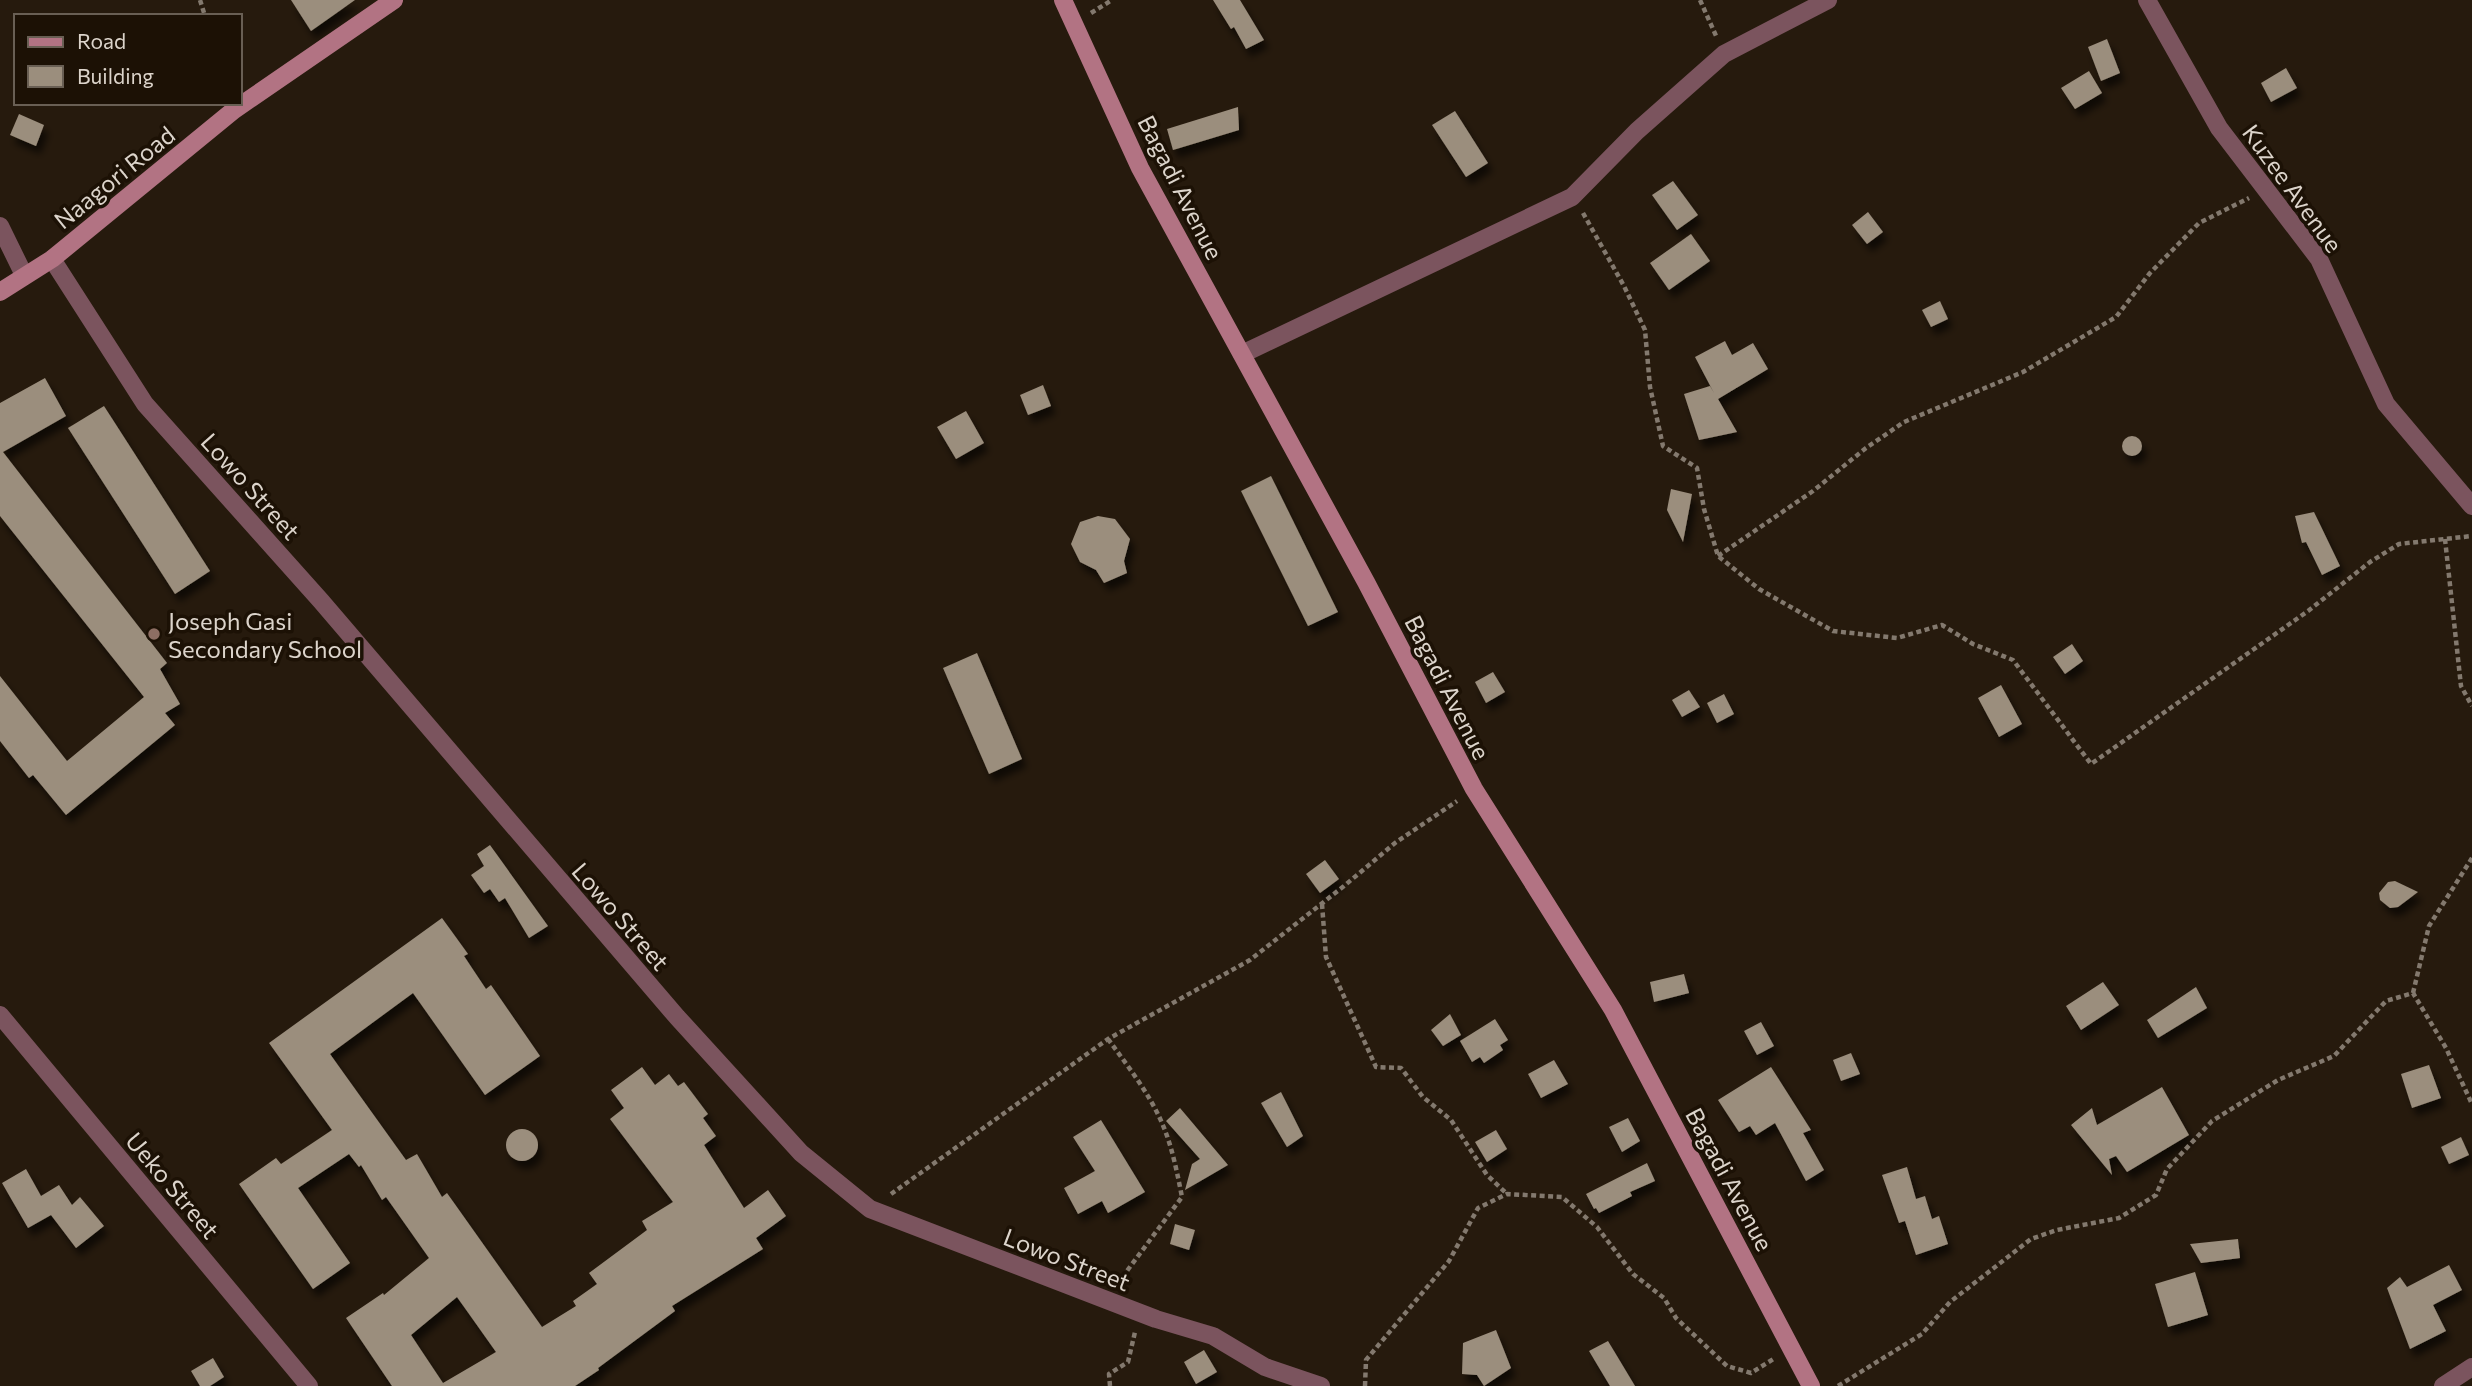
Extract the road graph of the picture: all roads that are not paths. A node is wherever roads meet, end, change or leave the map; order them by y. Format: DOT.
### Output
graph roads {
  1 [pos="394,0"];
  2 [pos="1063,0"];
  3 [pos="1828,0"];
  4 [pos="2147,0"];
  5 [pos="242,104"];
  6 [pos="241,105"];
  7 [pos="0,226"];
  8 [pos="52,259"];
  9 [pos="24,275"];
  10 [pos="0,292"];
  11 [pos="1242,354"];
  12 [pos="2472,506"];
  13 [pos="0,1015"];
  14 [pos="2472,1367"];
  15 [pos="309,1386"];
  16 [pos="1321,1386"];
  17 [pos="1811,1386"];
  18 [pos="2444,1386"];
  1 -- 5 [label="street, Naagori Road"];
  2 -- 11 [label="street, Bagadi Avenue"];
  3 -- 11 [label="street"];
  4 -- 12 [label="street, Kuzee Avenue"];
  6 -- 8 [label="street, Naagori Road"];
  7 -- 9 [label="street"];
  8 -- 9 [label="street, Naagori Road"];
  8 -- 16 [label="street, Lowo Street"];
  9 -- 10 [label="street, Naagori Road"];
  11 -- 17 [label="street, Bagadi Avenue"];
  13 -- 15 [label="street, Ueko Street"];
  14 -- 18 [label="street"];
}
